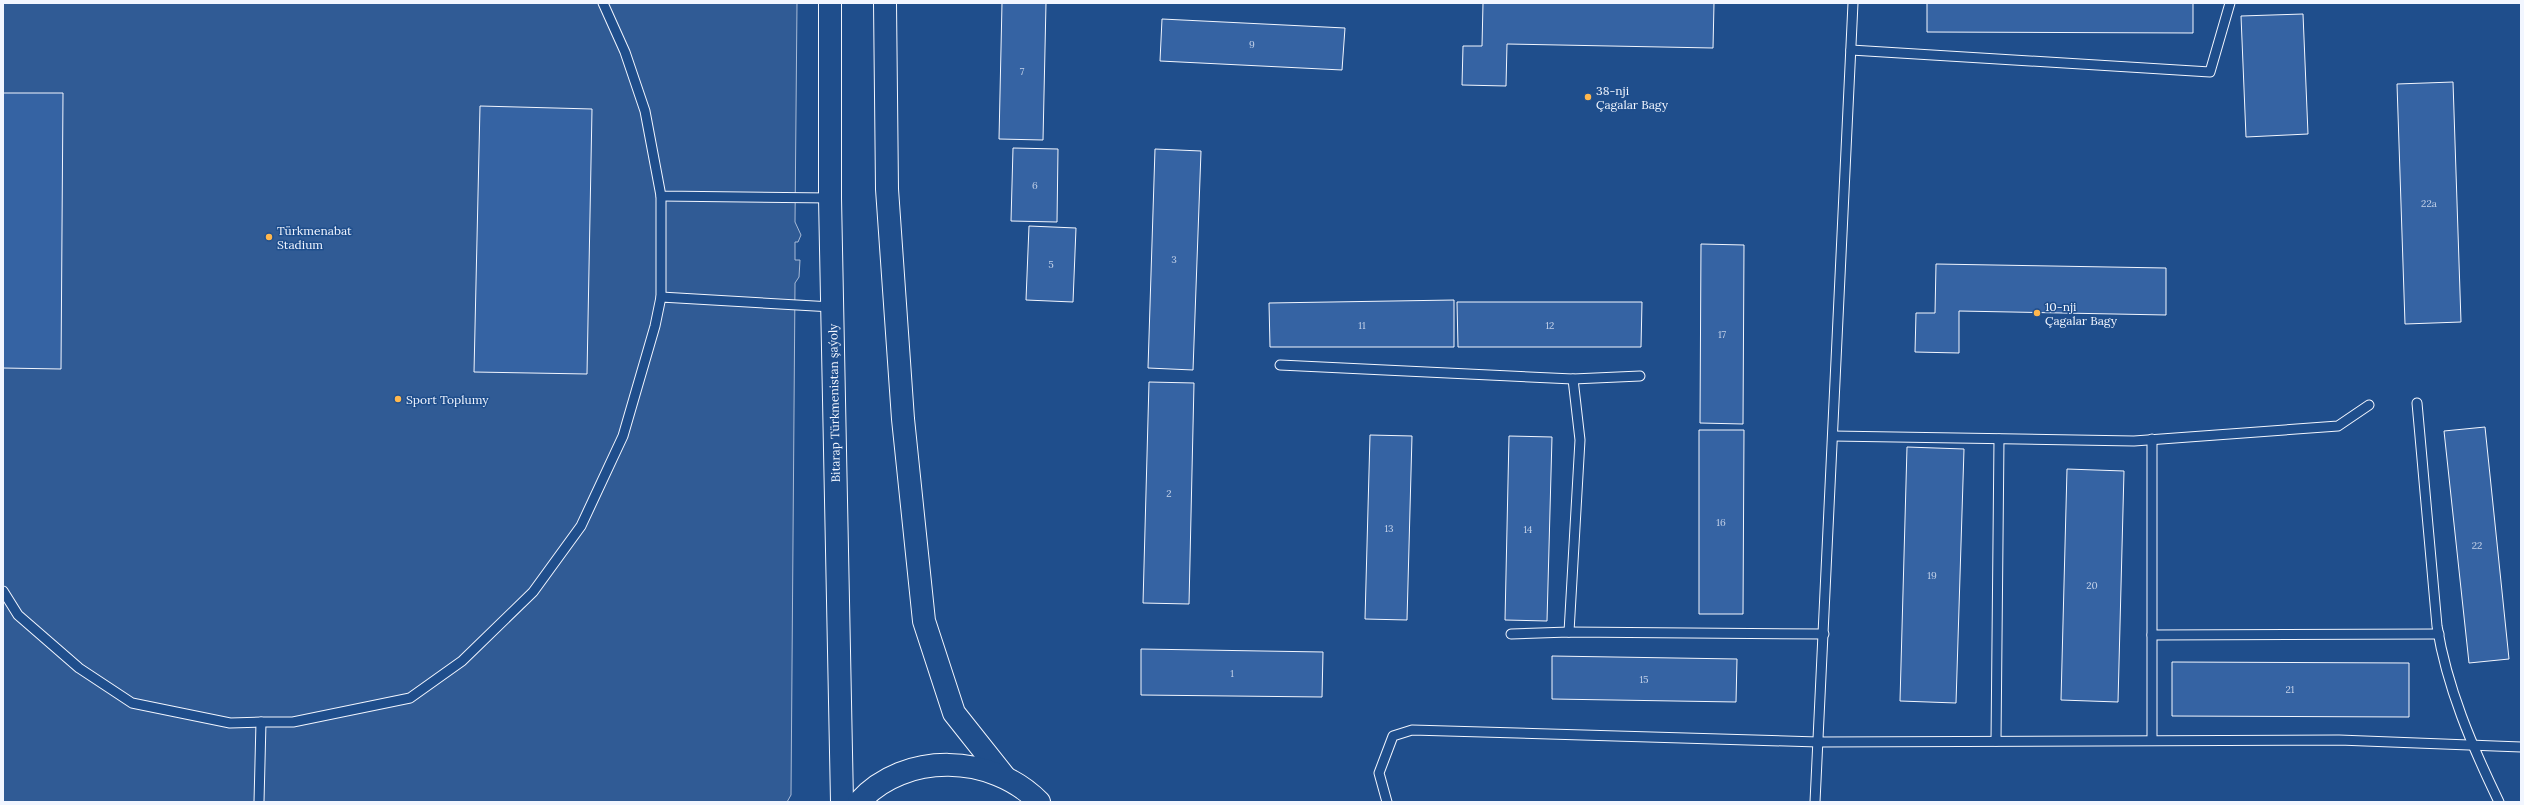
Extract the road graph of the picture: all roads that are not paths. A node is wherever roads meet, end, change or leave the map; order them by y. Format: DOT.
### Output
graph roads {
  1 [pos="604,3"];
  2 [pos="830,3"];
  3 [pos="885,3"];
  4 [pos="1853,3"];
  5 [pos="2230,3"];
  6 [pos="1852,50"];
  7 [pos="661,196"];
  8 [pos="830,198"];
  9 [pos="661,297"];
  10 [pos="832,307"];
  11 [pos="1280,365"];
  12 [pos="1640,376"];
  13 [pos="1573,379"];
  14 [pos="2417,402"];
  15 [pos="2369,405"];
  16 [pos="1833,436"];
  17 [pos="1999,439"];
  18 [pos="2152,439"];
  19 [pos="3,591"];
  20 [pos="1569,632"];
  21 [pos="1512,634"];
  22 [pos="1824,634"];
  23 [pos="2439,634"];
  24 [pos="2152,635"];
  25 [pos="261,722"];
  26 [pos="2152,740"];
  27 [pos="1996,741"];
  28 [pos="1818,742"];
  29 [pos="2472,745"];
  30 [pos="2521,747"];
  31 [pos="1004,776"];
  32 [pos="259,802"];
  33 [pos="842,802"];
  34 [pos="859,802"];
  35 [pos="1038,802"];
  36 [pos="1387,802"];
  37 [pos="1815,802"];
  38 [pos="2499,802"];
  1 -- 7 [label="lane"];
  2 -- 8 [label="main road, Bitarap Türkmenistan şaýoly"];
  3 -- 31 [label="main road"];
  4 -- 6 [label="lane"];
  5 -- 6 [label="lane"];
  6 -- 16 [label="lane"];
  7 -- 8 [label="lane"];
  7 -- 9 [label="lane"];
  8 -- 10 [label="main road, Bitarap Türkmenistan şaýoly"];
  9 -- 10 [label="lane"];
  9 -- 25 [label="lane"];
  10 -- 33 [label="main road, Bitarap Türkmenistan şaýoly"];
  11 -- 13 [label="lane"];
  12 -- 13 [label="lane"];
  13 -- 20 [label="lane"];
  14 -- 23 [label="lane"];
  15 -- 18 [label="lane"];
  16 -- 17 [label="lane"];
  16 -- 22 [label="lane"];
  17 -- 18 [label="lane"];
  17 -- 27 [label="lane"];
  18 -- 24 [label="lane"];
  19 -- 25 [label="lane"];
  20 -- 21 [label="lane"];
  20 -- 22 [label="lane"];
  22 -- 28 [label="lane"];
  23 -- 24 [label="lane"];
  23 -- 29 [label="lane"];
  24 -- 26 [label="lane"];
  25 -- 32 [label="lane"];
  26 -- 27 [label="lane"];
  26 -- 29 [label="lane"];
  27 -- 28 [label="lane"];
  28 -- 36 [label="lane"];
  28 -- 37 [label="lane"];
  29 -- 30 [label="lane"];
  29 -- 38 [label="lane"];
  31 -- 34 [label="main road"];
  31 -- 35 [label="main road"];
}
